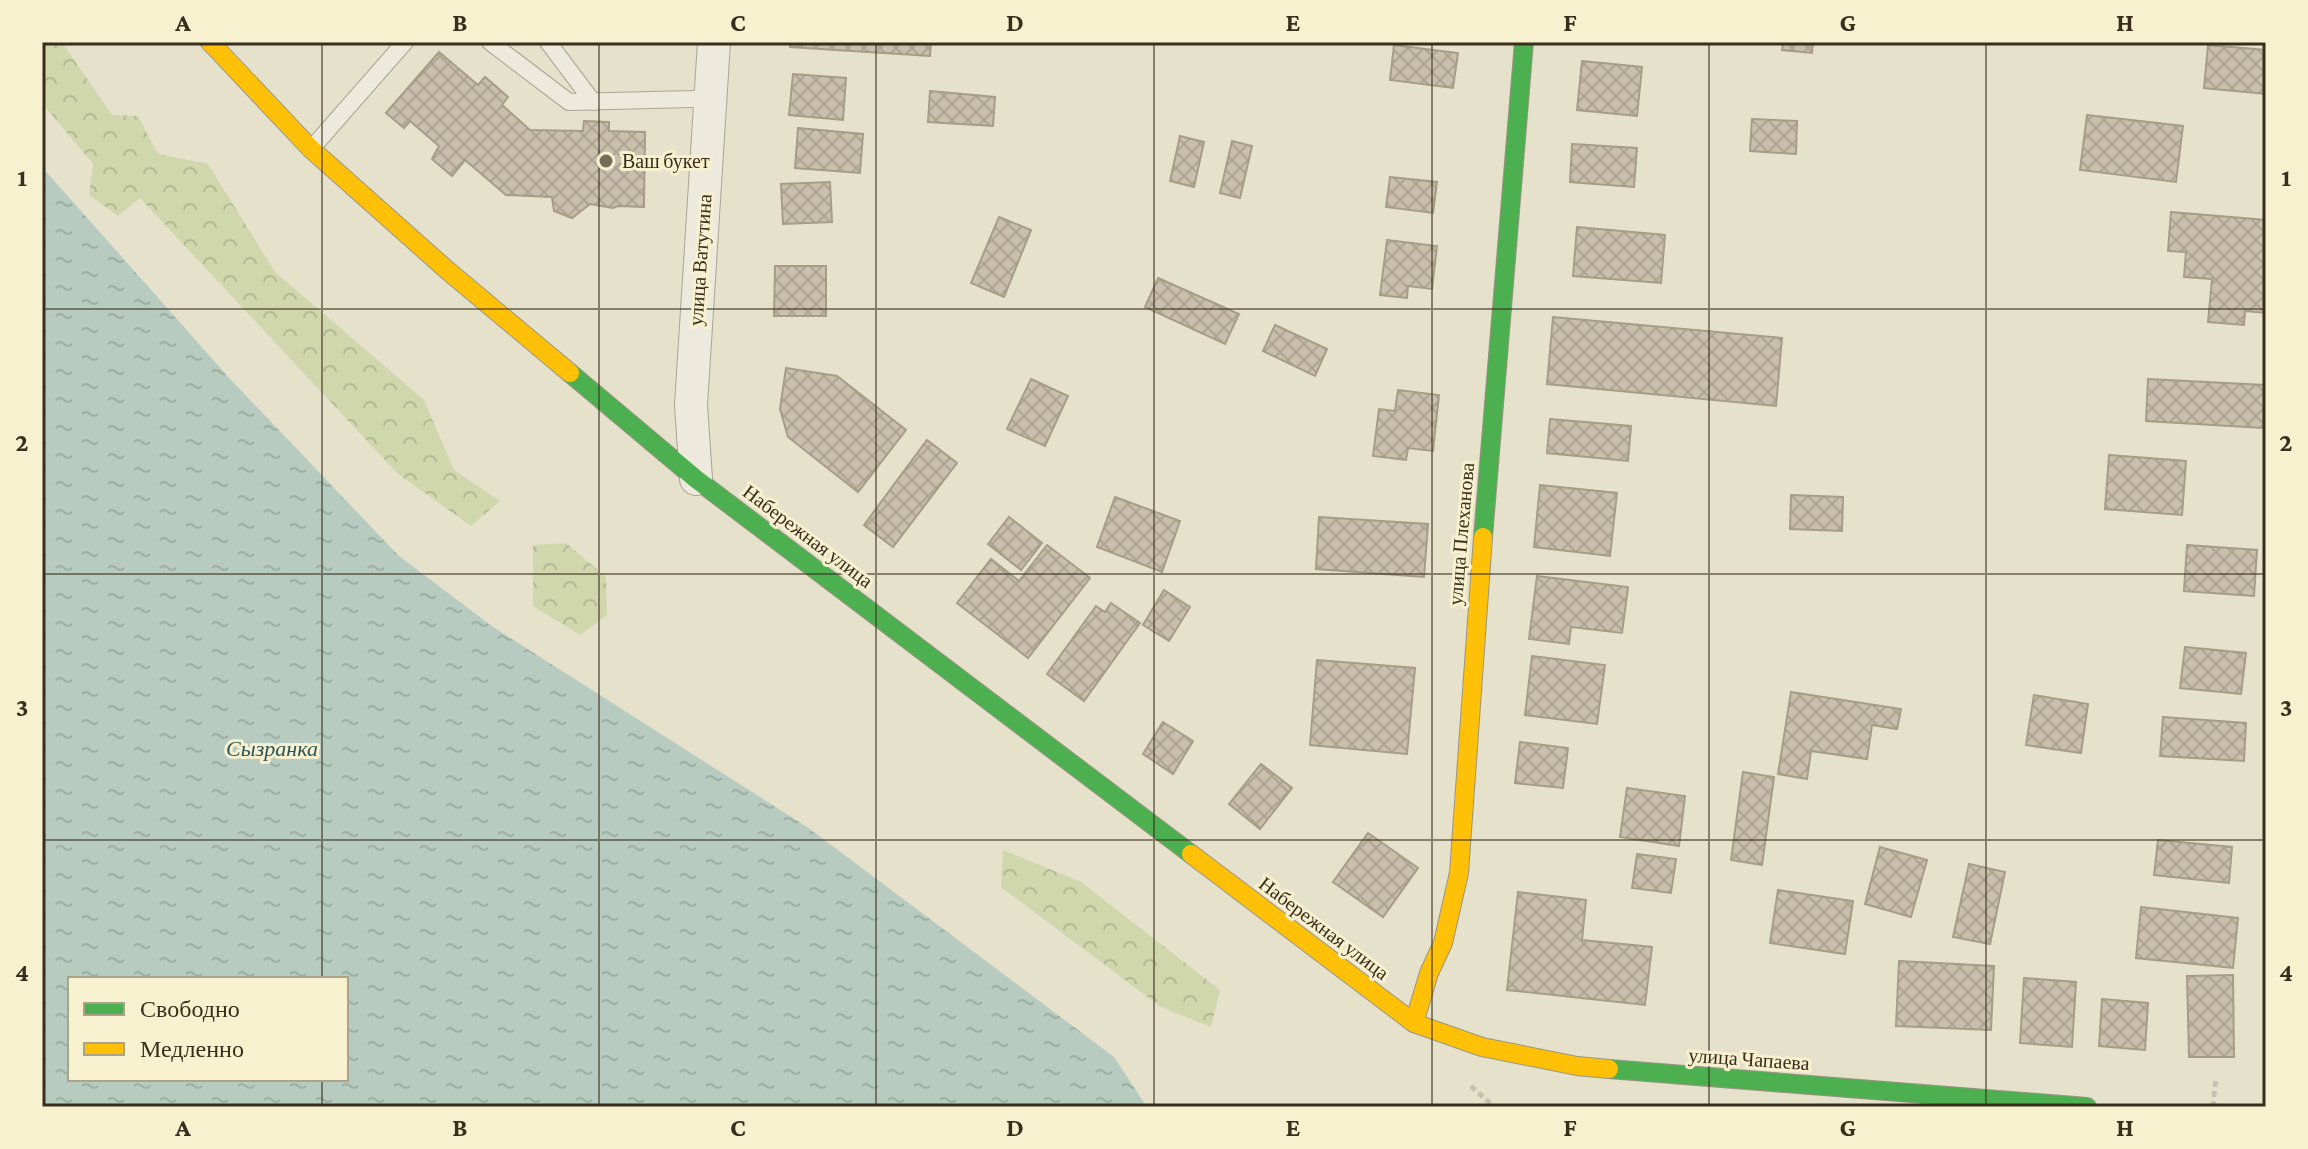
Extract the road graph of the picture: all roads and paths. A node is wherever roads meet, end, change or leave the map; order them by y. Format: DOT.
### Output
graph roads {
  1 [pos="210,42"];
  2 [pos="405,42"];
  3 [pos="490,42"];
  4 [pos="548,42"];
  5 [pos="714,42"];
  6 [pos="1524,42"];
  7 [pos="711,97"];
  8 [pos="593,102"];
  9 [pos="311,149"];
  10 [pos="696,479"];
  11 [pos="1414,1023"];
  12 [pos="2216,1078"];
  13 [pos="2087,1107"];
  14 [pos="2213,1107"];
  1 -- 9 [label="main road, Набережная улица"];
  2 -- 9 [label="lane"];
  3 -- 8 [label="lane"];
  4 -- 8 [label="lane"];
  5 -- 7 [label="street, улица Ватутина"];
  6 -- 11 [label="main road, улица Плеханова"];
  7 -- 8 [label="lane"];
  7 -- 10 [label="street, улица Ватутина"];
  9 -- 10 [label="main road, Набережная улица"];
  10 -- 11 [label="main road, Набережная улица"];
  11 -- 13 [label="main road, улица Чапаева"];
  12 -- 14 [label="path"];
}
